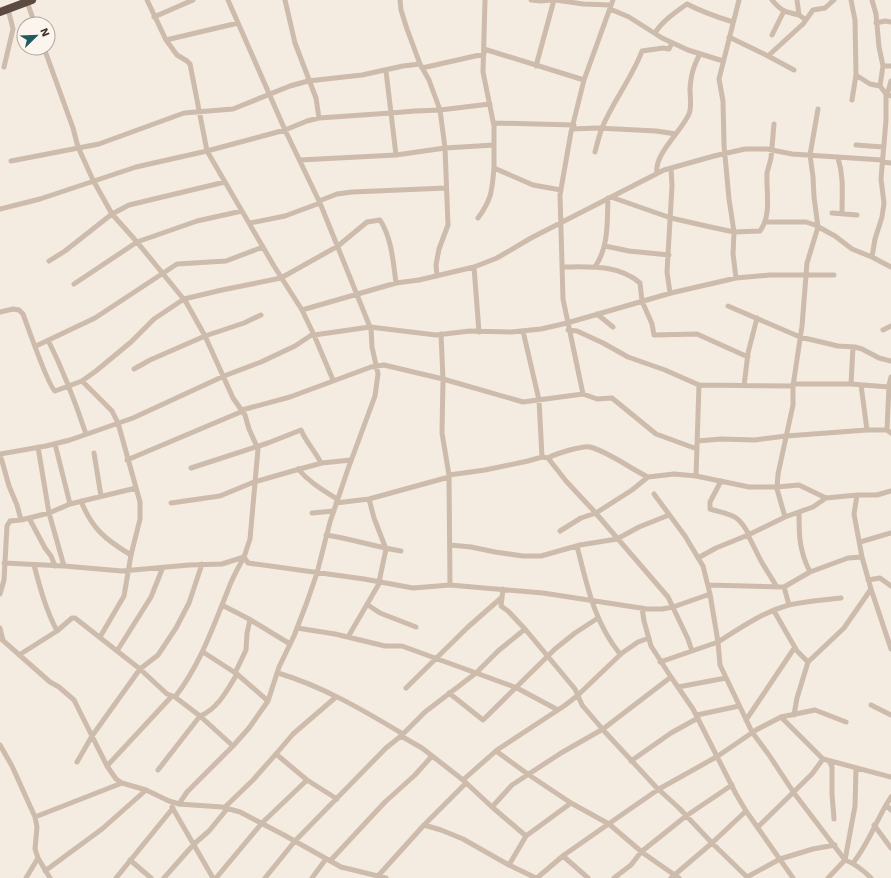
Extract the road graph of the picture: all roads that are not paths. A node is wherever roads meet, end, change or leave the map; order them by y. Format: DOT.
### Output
graph roads {
  1 [pos="147,0"];
  2 [pos="193,0"];
  3 [pos="228,0"];
  4 [pos="285,0"];
  5 [pos="400,0"];
  6 [pos="485,0"];
  7 [pos="531,0"];
  8 [pos="554,0"];
  9 [pos="739,0"];
  10 [pos="772,0"];
  11 [pos="797,0"];
  12 [pos="834,0"];
  13 [pos="851,0"];
  14 [pos="872,0"];
  15 [pos="29,1"];
  16 [pos="688,2"];
  17 [pos="611,5"];
  18 [pos="4,11"];
  19 [pos="784,11"];
  20 [pos="799,15"];
  21 [pos="33,16"];
  22 [pos="154,17"];
  23 [pos="806,20"];
  24 [pos="733,22"];
  25 [pos="891,22"];
  26 [pos="238,23"];
  27 [pos="876,23"];
  28 [pos="655,34"];
  29 [pos="772,35"];
  30 [pos="729,37"];
  31 [pos="166,40"];
  32 [pos="672,43"];
  33 [pos="484,52"];
  34 [pos="700,54"];
  35 [pos="47,56"];
  36 [pos="768,56"];
  37 [pos="723,61"];
  38 [pos="421,66"];
  39 [pos="536,66"];
  40 [pos="883,66"];
  41 [pos="891,66"];
  42 [pos="4,67"];
  43 [pos="794,70"];
  44 [pos="386,71"];
  45 [pos="856,75"];
  46 [pos="584,80"];
  47 [pos="308,81"];
  48 [pos="891,81"];
  49 [pos="880,86"];
  50 [pos="270,94"];
  51 [pos="888,95"];
  52 [pos="852,100"];
  53 [pos="490,104"];
  54 [pos="440,110"];
  55 [pos="818,110"];
  56 [pos="199,111"];
  57 [pos="391,113"];
  58 [pos="319,118"];
  59 [pos="888,122"];
  60 [pos="494,123"];
  61 [pos="774,124"];
  62 [pos="573,127"];
  63 [pos="602,129"];
  64 [pos="285,130"];
  65 [pos="676,134"];
  66 [pos="856,145"];
  67 [pos="494,146"];
  68 [pos="882,147"];
  69 [pos="78,148"];
  70 [pos="445,148"];
  71 [pos="772,150"];
  72 [pos="207,151"];
  73 [pos="595,152"];
  74 [pos="725,154"];
  75 [pos="396,155"];
  76 [pos="810,155"];
  77 [pos="838,158"];
  78 [pos="300,160"];
  79 [pos="11,161"];
  80 [pos="882,161"];
  81 [pos="891,163"];
  82 [pos="494,168"];
  83 [pos="671,168"];
  84 [pos="657,174"];
  85 [pos="93,180"];
  86 [pos="225,182"];
  87 [pos="446,188"];
  88 [pos="560,190"];
  89 [pos="610,198"];
  90 [pos="320,202"];
  91 [pos="0,209"];
  92 [pos="242,211"];
  93 [pos="832,212"];
  94 [pos="842,213"];
  95 [pos="112,214"];
  96 [pos="857,215"];
  97 [pos="478,218"];
  98 [pos="671,218"];
  99 [pos="765,222"];
  100 [pos="250,224"];
  101 [pos="561,224"];
  102 [pos="818,227"];
  103 [pos="734,232"];
  104 [pos="138,242"];
  105 [pos="338,246"];
  106 [pos="605,246"];
  107 [pos="263,247"];
  108 [pos="669,255"];
  109 [pos="872,257"];
  110 [pos="49,261"];
  111 [pos="474,267"];
  112 [pos="562,267"];
  113 [pos="594,267"];
  114 [pos="891,267"];
  115 [pos="164,274"];
  116 [pos="806,275"];
  117 [pos="437,276"];
  118 [pos="834,276"];
  119 [pos="282,278"];
  120 [pos="736,278"];
  121 [pos="396,283"];
  122 [pos="74,284"];
  123 [pos="670,293"];
  124 [pos="356,295"];
  125 [pos="184,299"];
  126 [pos="642,301"];
  127 [pos="728,306"];
  128 [pos="302,310"];
  129 [pos="0,312"];
  130 [pos="597,314"];
  131 [pos="261,315"];
  132 [pos="757,318"];
  133 [pos="567,323"];
  134 [pos="891,326"];
  135 [pos="613,327"];
  136 [pos="371,328"];
  137 [pos="568,330"];
  138 [pos="883,330"];
  139 [pos="523,331"];
  140 [pos="480,332"];
  141 [pos="313,334"];
  142 [pos="441,334"];
  143 [pos="205,336"];
  144 [pos="800,337"];
  145 [pos="48,340"];
  146 [pos="36,346"];
  147 [pos="852,347"];
  148 [pos="748,357"];
  149 [pos="891,361"];
  150 [pos="377,366"];
  151 [pos="134,369"];
  152 [pos="224,376"];
  153 [pos="891,377"];
  154 [pos="443,379"];
  155 [pos="332,380"];
  156 [pos="82,381"];
  157 [pos="851,384"];
  158 [pos="699,385"];
  159 [pos="793,385"];
  160 [pos="861,385"];
  161 [pos="69,386"];
  162 [pos="744,386"];
  163 [pos="889,387"];
  164 [pos="583,394"];
  165 [pos="539,400"];
  166 [pos="242,411"];
  167 [pos="118,423"];
  168 [pos="867,430"];
  169 [pos="889,432"];
  170 [pos="86,434"];
  171 [pos="786,436"];
  172 [pos="698,442"];
  173 [pos="55,444"];
  174 [pos="38,447"];
  175 [pos="257,447"];
  176 [pos="697,449"];
  177 [pos="94,453"];
  178 [pos="0,454"];
  179 [pos="545,457"];
  180 [pos="127,460"];
  181 [pos="351,460"];
  182 [pos="320,463"];
  183 [pos="191,468"];
  184 [pos="298,469"];
  185 [pos="449,476"];
  186 [pos="696,476"];
  187 [pos="648,477"];
  188 [pos="721,480"];
  189 [pos="254,482"];
  190 [pos="777,487"];
  191 [pos="136,488"];
  192 [pos="891,491"];
  193 [pos="654,494"];
  194 [pos="857,495"];
  195 [pos="101,496"];
  196 [pos="826,498"];
  197 [pos="369,499"];
  198 [pos="81,501"];
  199 [pos="337,501"];
  200 [pos="171,503"];
  201 [pos="70,504"];
  202 [pos="334,511"];
  203 [pos="799,512"];
  204 [pos="49,513"];
  205 [pos="312,513"];
  206 [pos="596,513"];
  207 [pos="669,514"];
  208 [pos="785,517"];
  209 [pos="29,518"];
  210 [pos="20,520"];
  211 [pos="560,531"];
  212 [pos="891,533"];
  213 [pos="326,535"];
  214 [pos="748,535"];
  215 [pos="618,539"];
  216 [pos="860,542"];
  217 [pos="450,545"];
  218 [pos="577,546"];
  219 [pos="386,548"];
  220 [pos="401,551"];
  221 [pos="131,555"];
  222 [pos="244,556"];
  223 [pos="862,557"];
  224 [pos="698,558"];
  225 [pos="4,563"];
  226 [pos="202,564"];
  227 [pos="34,565"];
  228 [pos="55,566"];
  229 [pos="64,566"];
  230 [pos="163,567"];
  231 [pos="128,571"];
  232 [pos="810,572"];
  233 [pos="317,573"];
  234 [pos="868,580"];
  235 [pos="380,582"];
  236 [pos="450,585"];
  237 [pos="708,585"];
  238 [pos="891,586"];
  239 [pos="777,587"];
  240 [pos="784,587"];
  241 [pos="502,589"];
  242 [pos="871,590"];
  243 [pos="0,594"];
  244 [pos="710,594"];
  245 [pos="501,598"];
  246 [pos="842,598"];
  247 [pos="591,600"];
  248 [pos="222,605"];
  249 [pos="368,605"];
  250 [pos="789,605"];
  251 [pos="674,607"];
  252 [pos="642,608"];
  253 [pos="774,611"];
  254 [pos="598,618"];
  255 [pos="250,620"];
  256 [pos="416,627"];
  257 [pos="0,628"];
  258 [pos="297,628"];
  259 [pos="525,629"];
  260 [pos="57,631"];
  261 [pos="100,637"];
  262 [pos="348,637"];
  263 [pos="649,638"];
  264 [pos="2,639"];
  265 [pos="718,642"];
  266 [pos="290,644"];
  267 [pos="795,647"];
  268 [pos="891,649"];
  269 [pos="117,651"];
  270 [pos="203,652"];
  271 [pos="692,652"];
  272 [pos="620,654"];
  273 [pos="19,655"];
  274 [pos="548,657"];
  275 [pos="435,658"];
  276 [pos="660,662"];
  277 [pos="808,662"];
  278 [pos="140,669"];
  279 [pos="236,673"];
  280 [pos="278,673"];
  281 [pos="476,673"];
  282 [pos="671,677"];
  283 [pos="726,678"];
  284 [pos="678,687"];
  285 [pos="406,688"];
  286 [pos="517,688"];
  287 [pos="449,694"];
  288 [pos="173,696"];
  289 [pos="577,696"];
  290 [pos="336,697"];
  291 [pos="268,701"];
  292 [pos="871,705"];
  293 [pos="739,706"];
  294 [pos="558,710"];
  295 [pos="794,715"];
  296 [pos="200,716"];
  297 [pos="697,716"];
  298 [pos="891,716"];
  299 [pos="781,717"];
  300 [pos="746,720"];
  301 [pos="846,722"];
  302 [pos="603,730"];
  303 [pos="752,732"];
  304 [pos="402,735"];
  305 [pos="92,736"];
  306 [pos="0,746"];
  307 [pos="233,746"];
  308 [pos="496,750"];
  309 [pos="276,754"];
  310 [pos="432,756"];
  311 [pos="718,756"];
  312 [pos="823,759"];
  313 [pos="631,761"];
  314 [pos="829,761"];
  315 [pos="77,762"];
  316 [pos="107,766"];
  317 [pos="856,768"];
  318 [pos="158,770"];
  319 [pos="529,775"];
  320 [pos="891,777"];
  321 [pos="307,780"];
  322 [pos="465,781"];
  323 [pos="122,783"];
  324 [pos="732,785"];
  325 [pos="659,789"];
  326 [pos="146,790"];
  327 [pos="794,793"];
  328 [pos="891,797"];
  329 [pos="337,799"];
  330 [pos="169,801"];
  331 [pos="571,802"];
  332 [pos="179,804"];
  333 [pos="886,805"];
  334 [pos="492,807"];
  335 [pos="173,808"];
  336 [pos="225,808"];
  337 [pos="891,810"];
  338 [pos="746,811"];
  339 [pos="686,816"];
  340 [pos="35,817"];
  341 [pos="834,819"];
  342 [pos="262,824"];
  343 [pos="609,824"];
  344 [pos="424,825"];
  345 [pos="874,825"];
  346 [pos="758,827"];
  347 [pos="526,836"];
  348 [pos="295,841"];
  349 [pos="712,843"];
  350 [pos="194,844"];
  351 [pos="835,845"];
  352 [pos="891,848"];
  353 [pos="641,852"];
  354 [pos="563,856"];
  355 [pos="38,858"];
  356 [pos="780,859"];
  357 [pos="130,860"];
  358 [pos="328,860"];
  359 [pos="845,860"];
  360 [pos="852,862"];
  361 [pos="509,865"];
  362 [pos="45,871"];
  363 [pos="378,876"];
  364 [pos="675,877"];
  365 [pos="748,877"];
  366 [pos="26,878"];
  367 [pos="50,878"];
  368 [pos="116,878"];
  369 [pos="151,878"];
  370 [pos="164,878"];
  371 [pos="214,878"];
  372 [pos="266,878"];
  373 [pos="312,878"];
  374 [pos="386,878"];
  375 [pos="537,878"];
  376 [pos="588,878"];
  377 [pos="614,878"];
  378 [pos="793,878"];
  379 [pos="828,878"];
  380 [pos="871,878"];
  1 -- 22 [label="street"];
  2 -- 22 [label="street"];
  3 -- 26 [label="street"];
  4 -- 47 [label="street"];
  5 -- 38 [label="street"];
  6 -- 33 [label="street"];
  7 -- 8 [label="street"];
  8 -- 17 [label="street"];
  8 -- 39 [label="street"];
  9 -- 24 [label="street"];
  10 -- 19 [label="street"];
  11 -- 20 [label="street"];
  12 -- 23 [label="street"];
  13 -- 45 [label="street"];
  14 -- 27 [label="street"];
  15 -- 18 [label="highway"];
  15 -- 21 [label="street"];
  16 -- 24 [label="street"];
  16 -- 28 [label="street"];
  17 -- 28 [label="street"];
  17 -- 46 [label="street"];
  18 -- 42 [label="street"];
  19 -- 20 [label="street"];
  19 -- 29 [label="street"];
  20 -- 23 [label="street"];
  22 -- 31 [label="street"];
  23 -- 36 [label="street"];
  24 -- 30 [label="street"];
  25 -- 27 [label="street"];
  26 -- 31 [label="street"];
  26 -- 50 [label="street"];
  27 -- 40 [label="street"];
  28 -- 32 [label="street"];
  30 -- 36 [label="street"];
  30 -- 37 [label="street"];
  31 -- 56 [label="street"];
  32 -- 34 [label="street"];
  32 -- 63 [label="street"];
  33 -- 38 [label="street"];
  33 -- 39 [label="street"];
  33 -- 53 [label="street"];
  34 -- 37 [label="street"];
  34 -- 65 [label="street"];
  35 -- 69 [label="street"];
  36 -- 43 [label="street"];
  37 -- 74 [label="street"];
  38 -- 44 [label="street"];
  38 -- 54 [label="street"];
  39 -- 46 [label="street"];
  40 -- 41 [label="street"];
  40 -- 49 [label="street"];
  44 -- 47 [label="street"];
  44 -- 57 [label="street"];
  45 -- 49 [label="street"];
  45 -- 52 [label="street"];
  46 -- 62 [label="street"];
  47 -- 50 [label="street"];
  47 -- 58 [label="street"];
  48 -- 51 [label="street"];
  49 -- 51 [label="street"];
  50 -- 56 [label="street"];
  50 -- 64 [label="street"];
  51 -- 59 [label="street"];
  53 -- 54 [label="street"];
  53 -- 60 [label="street"];
  54 -- 57 [label="street"];
  54 -- 70 [label="street"];
  55 -- 76 [label="street"];
  56 -- 69 [label="street"];
  56 -- 72 [label="street"];
  57 -- 58 [label="street"];
  57 -- 75 [label="street"];
  58 -- 64 [label="street"];
  59 -- 68 [label="street"];
  60 -- 62 [label="street"];
  60 -- 67 [label="street"];
  61 -- 71 [label="street"];
  62 -- 63 [label="street"];
  62 -- 88 [label="street"];
  63 -- 65 [label="street"];
  63 -- 73 [label="street"];
  64 -- 72 [label="street"];
  64 -- 78 [label="street"];
  65 -- 84 [label="street"];
  66 -- 68 [label="street"];
  67 -- 70 [label="street"];
  67 -- 82 [label="street"];
  68 -- 80 [label="street"];
  69 -- 79 [label="street"];
  69 -- 85 [label="street"];
  70 -- 75 [label="street"];
  70 -- 87 [label="street"];
  71 -- 74 [label="street"];
  71 -- 76 [label="street"];
  71 -- 99 [label="street"];
  72 -- 85 [label="street"];
  72 -- 86 [label="street"];
  74 -- 83 [label="street"];
  74 -- 103 [label="street"];
  75 -- 78 [label="street"];
  76 -- 77 [label="street"];
  76 -- 102 [label="street"];
  77 -- 80 [label="street"];
  77 -- 94 [label="street"];
  78 -- 90 [label="street"];
  80 -- 81 [label="street"];
  80 -- 109 [label="street"];
  82 -- 88 [label="street"];
  82 -- 97 [label="street"];
  83 -- 84 [label="street"];
  83 -- 98 [label="street"];
  84 -- 89 [label="street"];
  85 -- 91 [label="street"];
  85 -- 95 [label="street"];
  86 -- 92 [label="street"];
  86 -- 95 [label="street"];
  87 -- 90 [label="street"];
  87 -- 117 [label="street"];
  88 -- 101 [label="street"];
  89 -- 98 [label="street"];
  89 -- 101 [label="street"];
  89 -- 106 [label="street"];
  90 -- 100 [label="street"];
  90 -- 105 [label="street"];
  92 -- 100 [label="street"];
  92 -- 104 [label="street"];
  93 -- 94 [label="street"];
  94 -- 96 [label="street"];
  95 -- 104 [label="street"];
  95 -- 110 [label="street"];
  98 -- 103 [label="street"];
  98 -- 108 [label="street"];
  99 -- 102 [label="street"];
  99 -- 103 [label="street"];
  100 -- 107 [label="street"];
  101 -- 111 [label="street"];
  101 -- 112 [label="street"];
  102 -- 109 [label="street"];
  102 -- 116 [label="street"];
  103 -- 120 [label="street"];
  104 -- 115 [label="street"];
  104 -- 122 [label="street"];
  105 -- 119 [label="street"];
  105 -- 121 [label="street"];
  105 -- 124 [label="street"];
  106 -- 108 [label="street"];
  106 -- 113 [label="street"];
  107 -- 115 [label="street"];
  107 -- 119 [label="street"];
  108 -- 123 [label="street"];
  109 -- 114 [label="street"];
  111 -- 117 [label="street"];
  111 -- 140 [label="street"];
  112 -- 113 [label="street"];
  112 -- 133 [label="street"];
  113 -- 126 [label="street"];
  115 -- 125 [label="street"];
  115 -- 145 [label="street"];
  116 -- 118 [label="street"];
  116 -- 120 [label="street"];
  116 -- 144 [label="street"];
  117 -- 121 [label="street"];
  119 -- 125 [label="street"];
  119 -- 128 [label="street"];
  120 -- 123 [label="street"];
  121 -- 124 [label="street"];
  123 -- 126 [label="street"];
  124 -- 128 [label="street"];
  124 -- 136 [label="street"];
  125 -- 143 [label="street"];
  125 -- 156 [label="street"];
  126 -- 130 [label="street"];
  126 -- 148 [label="street"];
  127 -- 132 [label="street"];
  128 -- 141 [label="street"];
  129 -- 146 [label="street"];
  130 -- 133 [label="street"];
  130 -- 135 [label="street"];
  131 -- 143 [label="street"];
  132 -- 144 [label="street"];
  132 -- 148 [label="street"];
  133 -- 137 [label="street"];
  133 -- 139 [label="street"];
  134 -- 138 [label="street"];
  136 -- 141 [label="street"];
  136 -- 142 [label="street"];
  136 -- 150 [label="street"];
  137 -- 158 [label="street"];
  137 -- 164 [label="street"];
  139 -- 140 [label="street"];
  139 -- 165 [label="street"];
  140 -- 142 [label="street"];
  141 -- 152 [label="street"];
  141 -- 155 [label="street"];
  142 -- 154 [label="street"];
  143 -- 151 [label="street"];
  143 -- 152 [label="street"];
  144 -- 147 [label="street"];
  144 -- 159 [label="street"];
  145 -- 146 [label="street"];
  145 -- 161 [label="street"];
  146 -- 161 [label="street"];
  147 -- 149 [label="street"];
  147 -- 157 [label="street"];
  148 -- 162 [label="street"];
  150 -- 154 [label="street"];
  150 -- 155 [label="street"];
  150 -- 181 [label="street"];
  152 -- 166 [label="street"];
  152 -- 167 [label="street"];
  153 -- 163 [label="street"];
  154 -- 165 [label="street"];
  154 -- 185 [label="street"];
  155 -- 166 [label="street"];
  156 -- 161 [label="street"];
  156 -- 167 [label="street"];
  157 -- 159 [label="street"];
  157 -- 160 [label="street"];
  158 -- 162 [label="street"];
  158 -- 172 [label="street"];
  159 -- 162 [label="street"];
  159 -- 171 [label="street"];
  160 -- 163 [label="street"];
  160 -- 168 [label="street"];
  161 -- 170 [label="street"];
  163 -- 169 [label="street"];
  164 -- 165 [label="street"];
  164 -- 176 [label="street"];
  165 -- 179 [label="street"];
  166 -- 175 [label="street"];
  166 -- 180 [label="street"];
  167 -- 170 [label="street"];
  167 -- 180 [label="street"];
  168 -- 169 [label="street"];
  168 -- 171 [label="street"];
  170 -- 173 [label="street"];
  171 -- 172 [label="street"];
  171 -- 190 [label="street"];
  172 -- 176 [label="street"];
  173 -- 174 [label="street"];
  173 -- 201 [label="street"];
  174 -- 178 [label="street"];
  174 -- 204 [label="street"];
  175 -- 182 [label="street"];
  175 -- 183 [label="street"];
  175 -- 189 [label="street"];
  176 -- 186 [label="street"];
  177 -- 195 [label="street"];
  178 -- 210 [label="street"];
  179 -- 185 [label="street"];
  179 -- 187 [label="street"];
  179 -- 206 [label="street"];
  180 -- 191 [label="street"];
  181 -- 182 [label="street"];
  181 -- 199 [label="street"];
  182 -- 184 [label="street"];
  184 -- 189 [label="street"];
  184 -- 199 [label="street"];
  185 -- 197 [label="street"];
  185 -- 217 [label="street"];
  186 -- 187 [label="street"];
  186 -- 188 [label="street"];
  187 -- 206 [label="street"];
  188 -- 190 [label="street"];
  188 -- 214 [label="street"];
  189 -- 200 [label="street"];
  189 -- 222 [label="street"];
  190 -- 196 [label="street"];
  190 -- 208 [label="street"];
  191 -- 195 [label="street"];
  191 -- 221 [label="street"];
  192 -- 194 [label="street"];
  193 -- 207 [label="street"];
  194 -- 196 [label="street"];
  194 -- 216 [label="street"];
  195 -- 198 [label="street"];
  196 -- 203 [label="street"];
  197 -- 199 [label="street"];
  197 -- 219 [label="street"];
  198 -- 201 [label="street"];
  198 -- 221 [label="street"];
  199 -- 202 [label="street"];
  201 -- 204 [label="street"];
  202 -- 205 [label="street"];
  202 -- 213 [label="street"];
  203 -- 208 [label="street"];
  203 -- 232 [label="street"];
  204 -- 209 [label="street"];
  204 -- 229 [label="street"];
  206 -- 211 [label="street"];
  206 -- 215 [label="street"];
  207 -- 215 [label="street"];
  207 -- 224 [label="street"];
  208 -- 214 [label="street"];
  209 -- 210 [label="street"];
  209 -- 228 [label="street"];
  210 -- 225 [label="street"];
  212 -- 216 [label="street"];
  213 -- 219 [label="street"];
  213 -- 233 [label="street"];
  214 -- 224 [label="street"];
  214 -- 239 [label="street"];
  215 -- 218 [label="street"];
  215 -- 251 [label="street"];
  216 -- 223 [label="street"];
  217 -- 218 [label="street"];
  217 -- 236 [label="street"];
  218 -- 247 [label="street"];
  219 -- 220 [label="street"];
  219 -- 235 [label="street"];
  221 -- 231 [label="street"];
  222 -- 226 [label="street"];
  222 -- 233 [label="street"];
  222 -- 248 [label="street"];
  223 -- 232 [label="street"];
  223 -- 234 [label="street"];
  224 -- 237 [label="street"];
  225 -- 227 [label="street"];
  225 -- 243 [label="street"];
  226 -- 230 [label="street"];
  226 -- 278 [label="street"];
  227 -- 228 [label="street"];
  227 -- 260 [label="street"];
  228 -- 229 [label="street"];
  229 -- 231 [label="street"];
  230 -- 231 [label="street"];
  230 -- 269 [label="street"];
  231 -- 261 [label="street"];
  232 -- 240 [label="street"];
  233 -- 235 [label="street"];
  233 -- 258 [label="street"];
  234 -- 238 [label="street"];
  234 -- 242 [label="street"];
  235 -- 236 [label="street"];
  235 -- 249 [label="street"];
  236 -- 241 [label="street"];
  237 -- 239 [label="street"];
  237 -- 244 [label="street"];
  239 -- 240 [label="street"];
  240 -- 250 [label="street"];
  241 -- 245 [label="street"];
  241 -- 247 [label="street"];
  242 -- 268 [label="street"];
  242 -- 277 [label="street"];
  244 -- 251 [label="street"];
  244 -- 265 [label="street"];
  245 -- 259 [label="street"];
  245 -- 275 [label="street"];
  246 -- 250 [label="street"];
  247 -- 252 [label="street"];
  247 -- 254 [label="street"];
  248 -- 255 [label="street"];
  248 -- 270 [label="street"];
  249 -- 256 [label="street"];
  249 -- 262 [label="street"];
  250 -- 253 [label="street"];
  251 -- 252 [label="street"];
  251 -- 271 [label="street"];
  252 -- 263 [label="street"];
  253 -- 265 [label="street"];
  253 -- 267 [label="street"];
  254 -- 272 [label="street"];
  254 -- 274 [label="street"];
  255 -- 266 [label="street"];
  255 -- 279 [label="street"];
  257 -- 264 [label="street"];
  258 -- 262 [label="street"];
  258 -- 266 [label="street"];
  259 -- 274 [label="street"];
  259 -- 281 [label="street"];
  260 -- 261 [label="street"];
  260 -- 273 [label="street"];
  261 -- 269 [label="street"];
  262 -- 275 [label="street"];
  263 -- 272 [label="street"];
  263 -- 276 [label="street"];
  264 -- 273 [label="street"];
  265 -- 271 [label="street"];
  265 -- 283 [label="street"];
  266 -- 280 [label="street"];
  267 -- 277 [label="street"];
  267 -- 300 [label="street"];
  269 -- 278 [label="street"];
  270 -- 279 [label="street"];
  270 -- 288 [label="street"];
  271 -- 276 [label="street"];
  272 -- 289 [label="street"];
  273 -- 305 [label="street"];
  274 -- 286 [label="street"];
  274 -- 289 [label="street"];
  275 -- 281 [label="street"];
  275 -- 285 [label="street"];
  276 -- 282 [label="street"];
  277 -- 295 [label="street"];
  278 -- 288 [label="street"];
  278 -- 305 [label="street"];
  279 -- 291 [label="street"];
  279 -- 296 [label="street"];
  280 -- 290 [label="street"];
  280 -- 291 [label="street"];
  281 -- 286 [label="street"];
  281 -- 287 [label="street"];
  282 -- 284 [label="street"];
  282 -- 302 [label="street"];
  283 -- 284 [label="street"];
  283 -- 293 [label="street"];
  284 -- 297 [label="street"];
  286 -- 287 [label="street"];
  286 -- 294 [label="street"];
  287 -- 304 [label="street"];
  288 -- 296 [label="street"];
  288 -- 316 [label="street"];
  289 -- 294 [label="street"];
  289 -- 302 [label="street"];
  290 -- 304 [label="street"];
  290 -- 309 [label="street"];
  291 -- 307 [label="street"];
  292 -- 298 [label="street"];
  293 -- 297 [label="street"];
  293 -- 300 [label="street"];
  294 -- 308 [label="street"];
  295 -- 299 [label="street"];
  295 -- 301 [label="street"];
  296 -- 307 [label="street"];
  296 -- 318 [label="street"];
  297 -- 311 [label="street"];
  297 -- 313 [label="street"];
  299 -- 303 [label="street"];
  299 -- 312 [label="street"];
  300 -- 303 [label="street"];
  302 -- 313 [label="street"];
  302 -- 319 [label="street"];
  303 -- 311 [label="street"];
  303 -- 327 [label="street"];
  304 -- 310 [label="street"];
  304 -- 329 [label="street"];
  305 -- 315 [label="street"];
  305 -- 316 [label="street"];
  306 -- 340 [label="street"];
  307 -- 332 [label="street"];
  308 -- 319 [label="street"];
  308 -- 322 [label="street"];
  309 -- 321 [label="street"];
  309 -- 336 [label="street"];
  310 -- 322 [label="street"];
  310 -- 358 [label="street"];
  311 -- 324 [label="street"];
  311 -- 325 [label="street"];
  312 -- 314 [label="street"];
  312 -- 327 [label="street"];
  313 -- 325 [label="street"];
  314 -- 317 [label="street"];
  314 -- 341 [label="street"];
  316 -- 323 [label="street"];
  317 -- 320 [label="street"];
  317 -- 359 [label="street"];
  319 -- 331 [label="street"];
  319 -- 334 [label="street"];
  321 -- 329 [label="street"];
  321 -- 342 [label="street"];
  322 -- 334 [label="street"];
  322 -- 344 [label="street"];
  323 -- 326 [label="street"];
  323 -- 340 [label="street"];
  324 -- 338 [label="street"];
  324 -- 339 [label="street"];
  325 -- 339 [label="street"];
  325 -- 343 [label="street"];
  326 -- 330 [label="street"];
  326 -- 362 [label="street"];
  327 -- 346 [label="street"];
  327 -- 351 [label="street"];
  328 -- 333 [label="street"];
  329 -- 348 [label="street"];
  330 -- 332 [label="street"];
  330 -- 335 [label="street"];
  331 -- 343 [label="street"];
  331 -- 347 [label="street"];
  332 -- 336 [label="street"];
  333 -- 337 [label="street"];
  333 -- 345 [label="street"];
  334 -- 347 [label="street"];
  335 -- 350 [label="street"];
  335 -- 357 [label="street"];
  336 -- 342 [label="street"];
  336 -- 350 [label="street"];
  338 -- 346 [label="street"];
  338 -- 349 [label="street"];
  339 -- 349 [label="street"];
  339 -- 353 [label="street"];
  340 -- 355 [label="street"];
  342 -- 348 [label="street"];
  342 -- 371 [label="street"];
  343 -- 353 [label="street"];
  343 -- 354 [label="street"];
  344 -- 361 [label="street"];
  344 -- 363 [label="street"];
  345 -- 352 [label="street"];
  345 -- 360 [label="street"];
  346 -- 356 [label="street"];
  347 -- 361 [label="street"];
  348 -- 358 [label="street"];
  348 -- 372 [label="street"];
  349 -- 364 [label="street"];
  349 -- 365 [label="street"];
  350 -- 370 [label="street"];
  350 -- 371 [label="street"];
  351 -- 356 [label="street"];
  351 -- 359 [label="street"];
  353 -- 364 [label="street"];
  353 -- 377 [label="street"];
  354 -- 375 [label="street"];
  354 -- 376 [label="street"];
  355 -- 362 [label="street"];
  355 -- 366 [label="street"];
  356 -- 365 [label="street"];
  356 -- 378 [label="street"];
  357 -- 368 [label="street"];
  357 -- 369 [label="street"];
  358 -- 363 [label="street"];
  358 -- 373 [label="street"];
  359 -- 360 [label="street"];
  359 -- 379 [label="street"];
  360 -- 380 [label="street"];
  361 -- 375 [label="street"];
  362 -- 367 [label="street"];
  363 -- 374 [label="street"];
}
